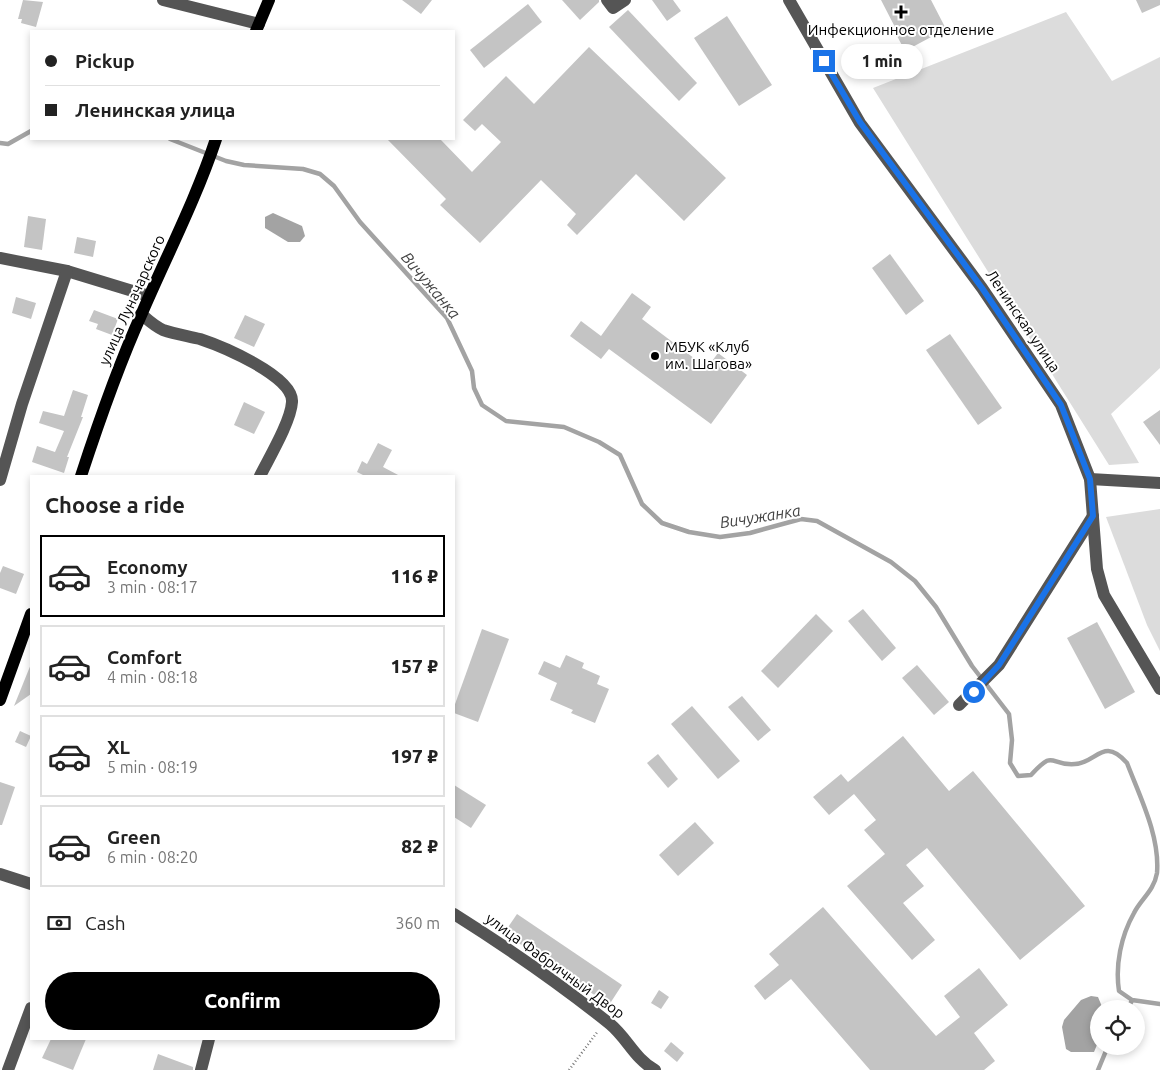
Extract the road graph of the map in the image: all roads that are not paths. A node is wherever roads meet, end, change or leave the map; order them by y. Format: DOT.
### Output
graph roads {
  1 [pos="163,0"];
  2 [pos="269,0"];
  3 [pos="607,0"];
  4 [pos="625,0"];
  5 [pos="789,0"];
  6 [pos="257,27"];
  7 [pos="216,140"];
  8 [pos="0,258"];
  9 [pos="67,271"];
  10 [pos="150,296"];
  11 [pos="141,314"];
  12 [pos="80,475"];
  13 [pos="260,475"];
  14 [pos="1090,479"];
  15 [pos="0,480"];
  16 [pos="1160,483"];
  17 [pos="1093,516"];
  18 [pos="30,617"];
  19 [pos="1160,689"];
  20 [pos="0,700"];
  21 [pos="959,705"];
  22 [pos="0,874"];
  23 [pos="30,884"];
  24 [pos="455,915"];
  25 [pos="30,1011"];
  26 [pos="209,1040"];
  27 [pos="8,1070"];
  28 [pos="201,1070"];
  29 [pos="655,1070"];
  1 -- 6 [label="street"];
  2 -- 6 [label="main road"];
  3 -- 4 [label="street"];
  5 -- 14 [label="street, Ленинская улица"];
  7 -- 10 [label="main road, улица Луначарского"];
  8 -- 9 [label="street"];
  9 -- 10 [label="street"];
  9 -- 15 [label="street"];
  10 -- 11 [label="main road, улица Луначарского"];
  11 -- 12 [label="main road, улица Луначарского"];
  11 -- 13 [label="street"];
  14 -- 16 [label="street"];
  14 -- 17 [label="street, Ленинская улица"];
  17 -- 19 [label="street, Ленинская улица"];
  17 -- 21 [label="street"];
  18 -- 20 [label="main road"];
  22 -- 23 [label="street"];
  24 -- 29 [label="street, улица Фабричный Двор"];
  25 -- 27 [label="street"];
  26 -- 28 [label="street"];
}
